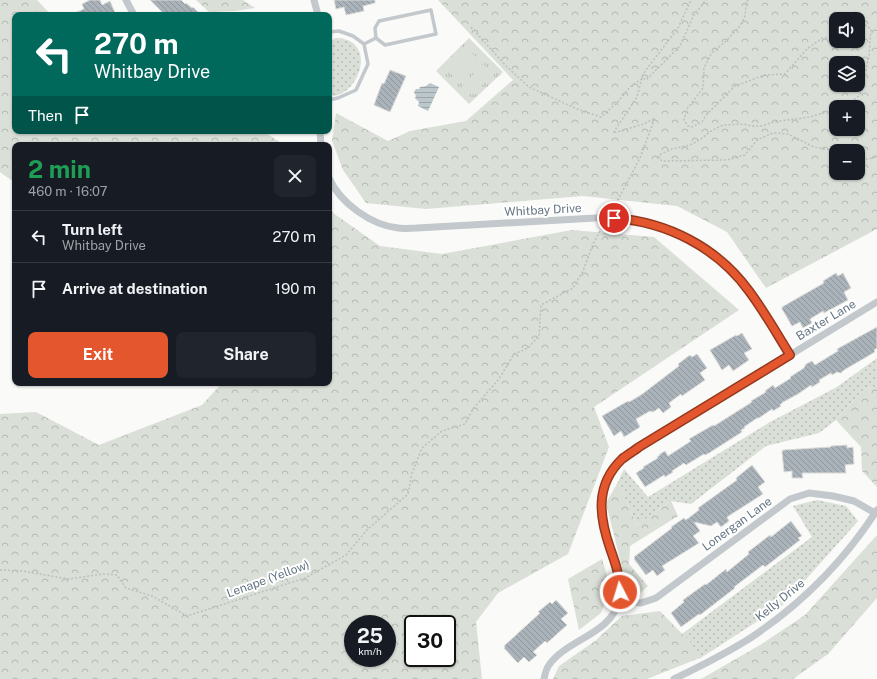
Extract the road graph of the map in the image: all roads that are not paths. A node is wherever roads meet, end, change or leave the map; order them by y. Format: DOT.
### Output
graph roads {
  1 [pos="126,0"];
  2 [pos="314,0"];
  3 [pos="132,12"];
  4 [pos="317,12"];
  5 [pos="332,32"];
  6 [pos="376,38"];
  7 [pos="364,44"];
  8 [pos="332,99"];
  9 [pos="332,182"];
  10 [pos="877,302"];
  11 [pos="790,355"];
  12 [pos="876,511"];
  13 [pos="619,601"];
  14 [pos="544,679"];
  15 [pos="674,679"];
  1 -- 3 [label="street"];
  2 -- 4 [label="street"];
  5 -- 7 [label="lane"];
  6 -- 6 [label="lane"];
  6 -- 7 [label="lane"];
  7 -- 8 [label="lane"];
  9 -- 11 [label="street, Whitbay Drive"];
  10 -- 11 [label="street, Baxter Lane"];
  11 -- 13 [label="street, Baxter Lane"];
  12 -- 13 [label="street, Lonergan Lane"];
  12 -- 15 [label="street, Kelly Drive"];
  13 -- 14 [label="street, Baxter Lane"];
}
